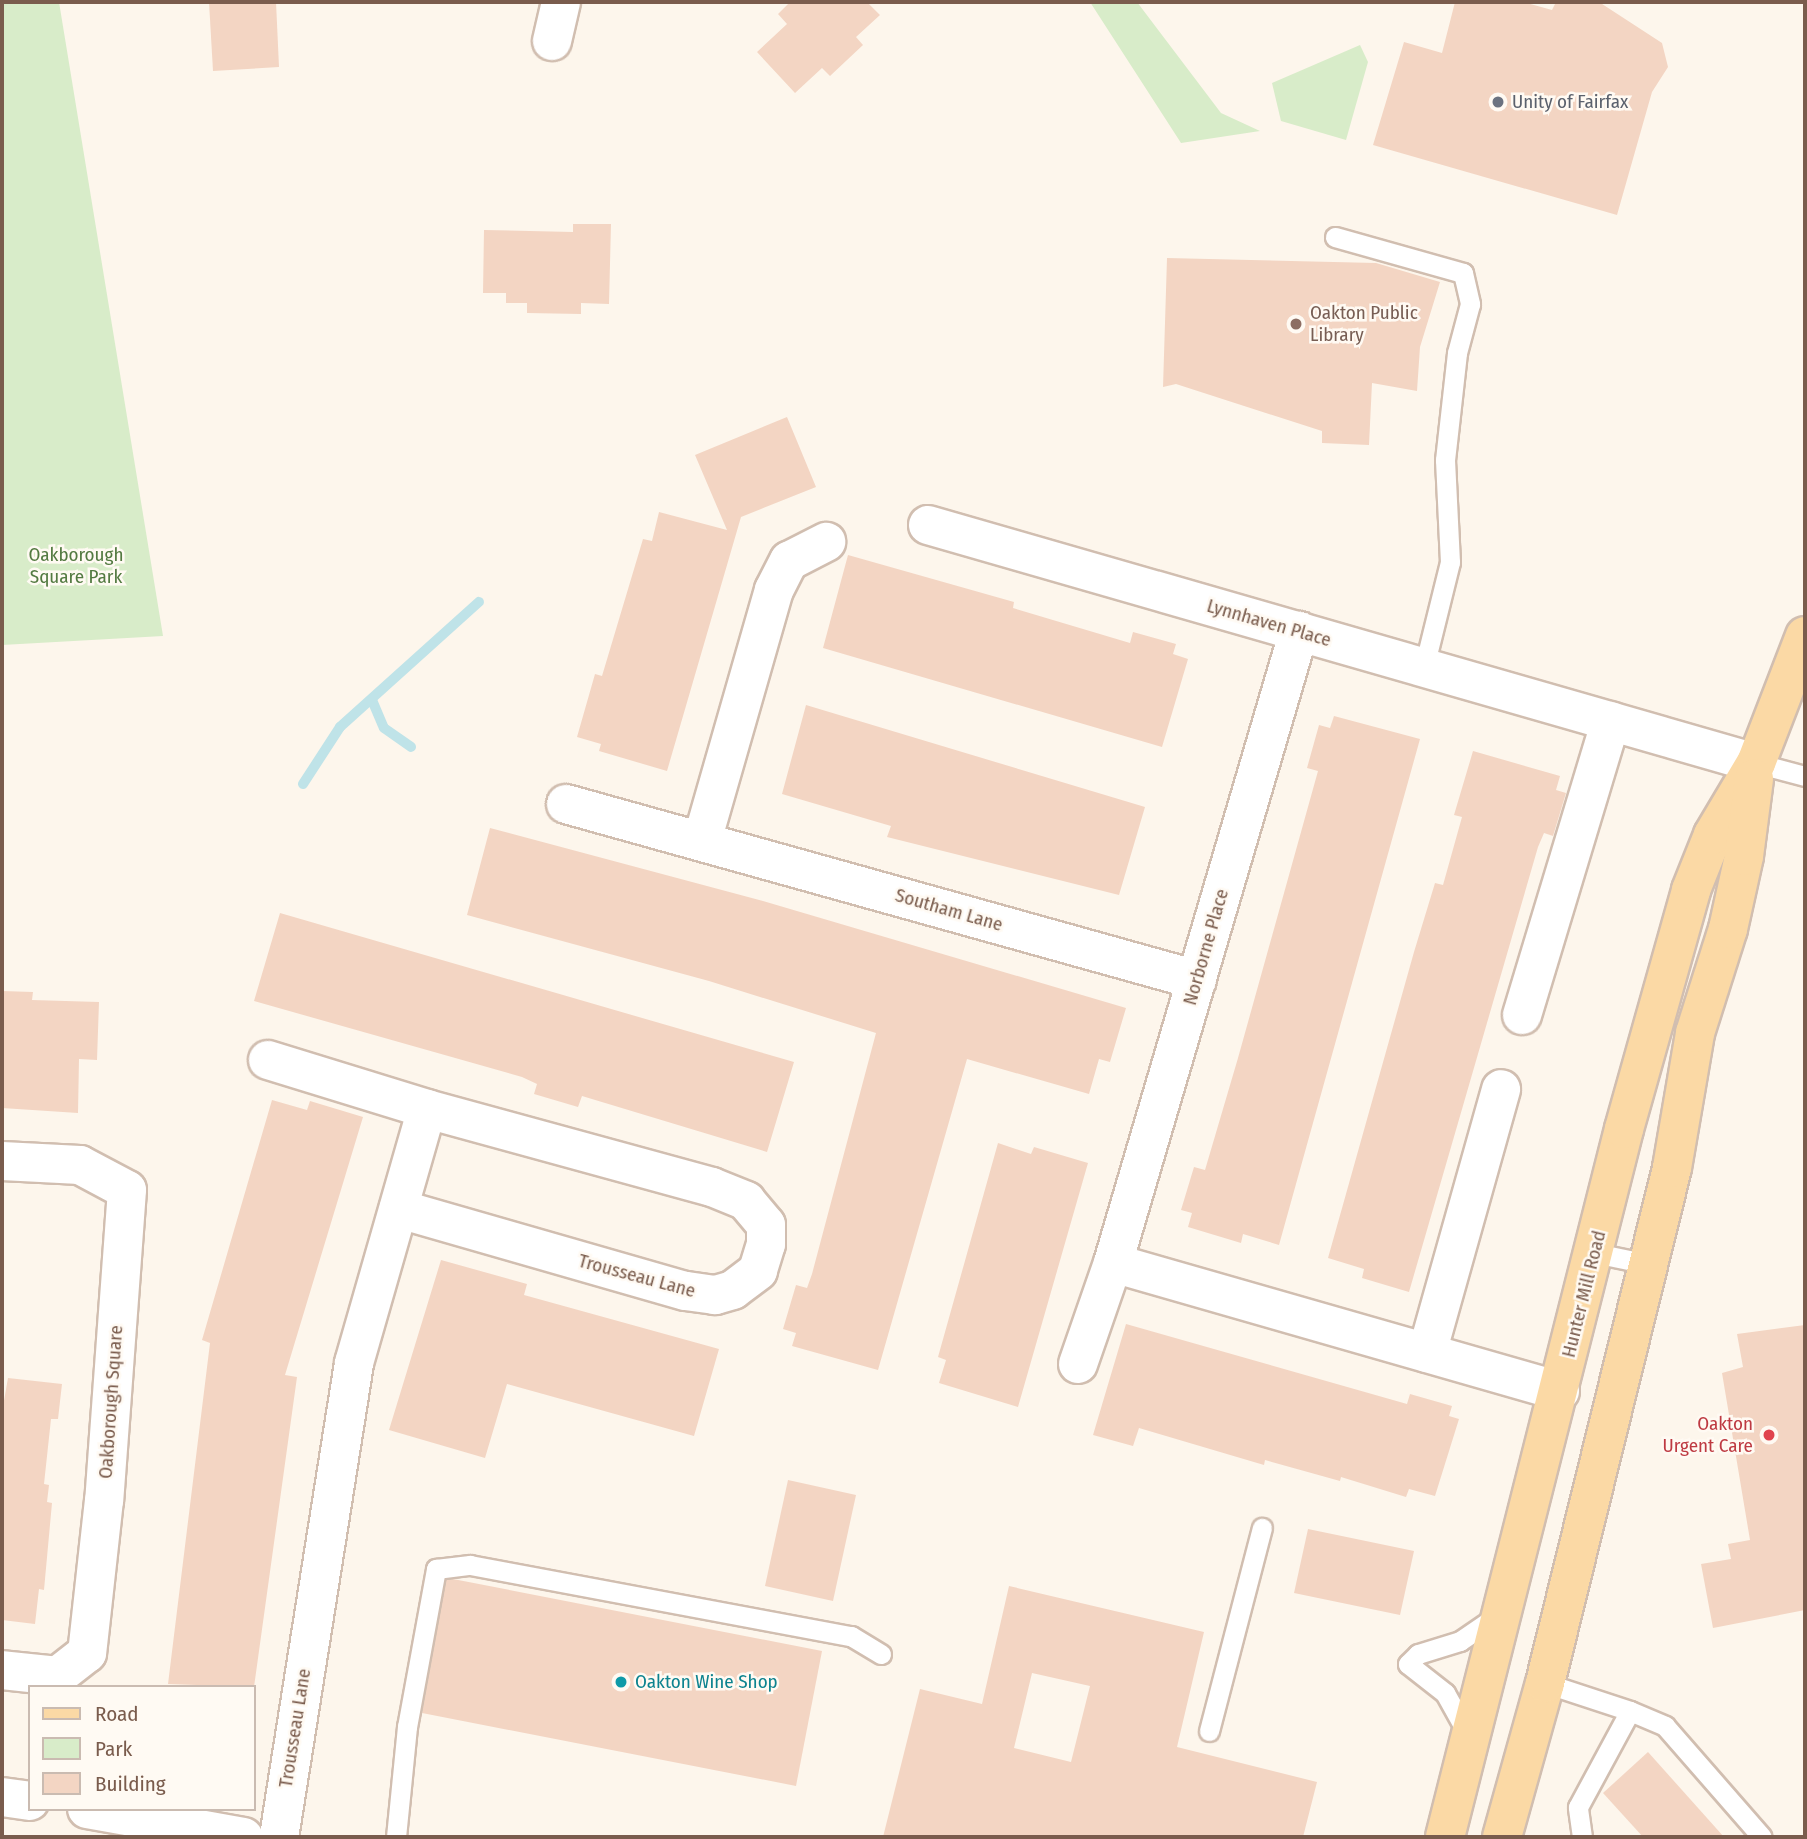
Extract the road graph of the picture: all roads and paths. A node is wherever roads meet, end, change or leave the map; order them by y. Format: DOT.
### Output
graph roads {
  1 [pos="561,2"];
  2 [pos="552,41"];
  3 [pos="1335,237"];
  4 [pos="928,524"];
  5 [pos="826,542"];
  6 [pos="1299,631"];
  7 [pos="1805,636"];
  8 [pos="1424,667"];
  9 [pos="1611,721"];
  10 [pos="1756,763"];
  11 [pos="1805,776"];
  12 [pos="566,804"];
  13 [pos="702,841"];
  14 [pos="1197,979"];
  15 [pos="1522,1015"];
  16 [pos="268,1060"];
  17 [pos="1501,1089"];
  18 [pos="426,1109"];
  19 [pos="2,1161"];
  20 [pos="399,1209"];
  21 [pos="1595,1253"];
  22 [pos="1113,1263"];
  23 [pos="1648,1264"];
  24 [pos="1427,1353"];
  25 [pos="1078,1364"];
  26 [pos="1560,1391"];
  27 [pos="1262,1528"];
  28 [pos="1504,1610"];
  29 [pos="881,1654"];
  30 [pos="2,1670"];
  31 [pos="1545,1683"];
  32 [pos="1630,1711"];
  33 [pos="1209,1731"];
  34 [pos="1470,1738"];
  35 [pos="2,1797"];
  36 [pos="28,1801"];
  37 [pos="98,1811"];
  38 [pos="244,1837"];
  39 [pos="279,1837"];
  40 [pos="396,1837"];
  41 [pos="1445,1837"];
  42 [pos="1502,1837"];
  43 [pos="1582,1837"];
  44 [pos="1762,1837"];
  1 -- 2 [label="street"];
  3 -- 8 [label="lane"];
  4 -- 6 [label="street, Lynnhaven Place"];
  5 -- 13 [label="street"];
  6 -- 8 [label="street, Lynnhaven Place"];
  6 -- 14 [label="street, Norborne Place"];
  7 -- 10 [label="main road, Hunter Mill Road"];
  8 -- 9 [label="street, Lynnhaven Place"];
  9 -- 10 [label="street, Lynnhaven Place"];
  9 -- 15 [label="street"];
  10 -- 11 [label="lane"];
  10 -- 21 [label="main road, Hunter Mill Road"];
  10 -- 23 [label="main road, Hunter Mill Road"];
  12 -- 13 [label="street, Southam Lane"];
  13 -- 14 [label="street, Southam Lane"];
  14 -- 22 [label="street, Norborne Place"];
  16 -- 18 [label="street, Trousseau Lane"];
  17 -- 24 [label="street"];
  18 -- 20 [label="street, Trousseau Lane"];
  18 -- 20 [label="street, Trousseau Lane"];
  19 -- 30 [label="street, Oakborough Square"];
  20 -- 39 [label="street, Trousseau Lane"];
  21 -- 23 [label="lane"];
  21 -- 26 [label="main road, Hunter Mill Road"];
  22 -- 24 [label="street"];
  22 -- 25 [label="street, Norborne Place"];
  23 -- 31 [label="main road, Hunter Mill Road"];
  24 -- 26 [label="street"];
  26 -- 28 [label="main road, Hunter Mill Road"];
  27 -- 33 [label="lane"];
  28 -- 34 [label="main road, Hunter Mill Road"];
  28 -- 34 [label="lane"];
  29 -- 40 [label="lane"];
  31 -- 32 [label="lane"];
  31 -- 42 [label="main road, Hunter Mill Road"];
  32 -- 43 [label="lane"];
  32 -- 44 [label="lane"];
  34 -- 41 [label="main road, Hunter Mill Road"];
  35 -- 36 [label="street"];
  37 -- 38 [label="street"];
}
